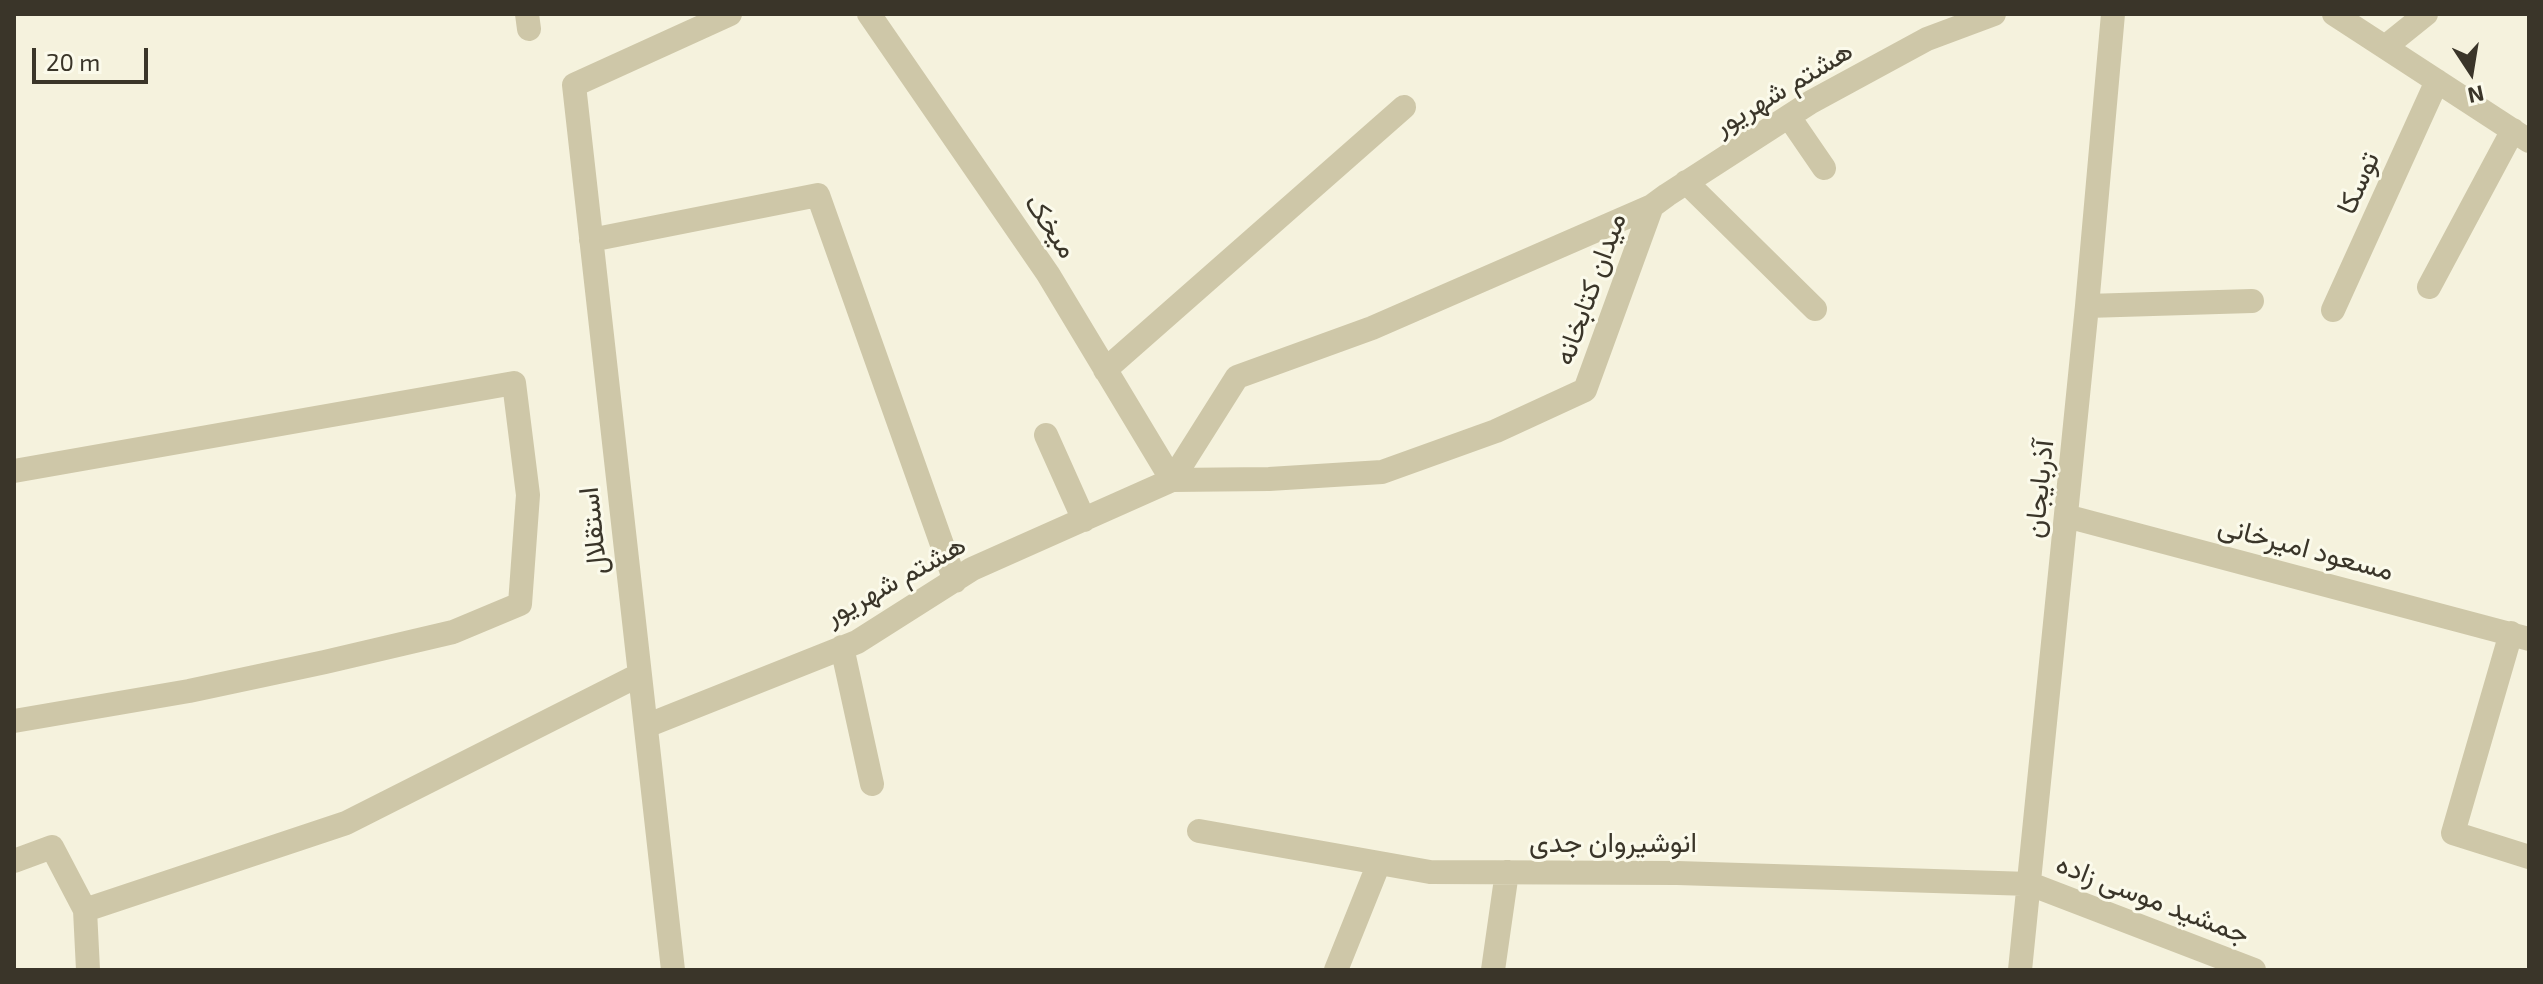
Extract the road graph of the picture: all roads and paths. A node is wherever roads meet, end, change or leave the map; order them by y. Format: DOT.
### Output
graph roads {
  1 [pos="730,14"];
  2 [pos="869,14"];
  3 [pos="1994,14"];
  4 [pos="2113,14"];
  5 [pos="2334,14"];
  6 [pos="2426,14"];
  7 [pos="2385,47"];
  8 [pos="2437,81"];
  9 [pos="1404,107"];
  10 [pos="1789,117"];
  11 [pos="2521,136"];
  12 [pos="1824,168"];
  13 [pos="1686,182"];
  14 [pos="1652,206"];
  15 [pos="591,240"];
  16 [pos="2429,287"];
  17 [pos="2252,301"];
  18 [pos="2087,306"];
  19 [pos="1815,309"];
  20 [pos="2333,310"];
  21 [pos="1105,370"];
  22 [pos="1046,435"];
  23 [pos="14,471"];
  24 [pos="1172,480"];
  25 [pos="2066,516"];
  26 [pos="1084,520"];
  27 [pos="955,581"];
  28 [pos="2520,636"];
  29 [pos="842,647"];
  30 [pos="639,675"];
  31 [pos="14,721"];
  32 [pos="646,726"];
  33 [pos="872,784"];
  34 [pos="1199,831"];
  35 [pos="2529,857"];
  36 [pos="14,861"];
  37 [pos="1379,863"];
  38 [pos="1507,872"];
  39 [pos="2030,884"];
  40 [pos="85,910"];
  41 [pos="88,970"];
  42 [pos="673,970"];
  43 [pos="1336,970"];
  44 [pos="1493,970"];
  45 [pos="2020,970"];
  46 [pos="2254,970"];
  1 -- 15 [label="street, استقلال"];
  2 -- 21 [label="street, میخک"];
  3 -- 10 [label="street, هشتم شهریور"];
  4 -- 18 [label="street, آذربایجان"];
  5 -- 7 [label="street"];
  6 -- 7 [label="street"];
  7 -- 8 [label="street"];
  8 -- 11 [label="street"];
  8 -- 20 [label="street, توسکا"];
  9 -- 21 [label="street"];
  10 -- 12 [label="street"];
  10 -- 13 [label="street, هشتم شهریور"];
  11 -- 16 [label="street"];
  13 -- 14 [label="street, هشتم شهریور"];
  13 -- 19 [label="street"];
  14 -- 24 [label="street, میدان کتابخانه"];
  14 -- 24 [label="street, میدان کتابخانه"];
  15 -- 27 [label="street"];
  15 -- 30 [label="street, استقلال"];
  17 -- 18 [label="street"];
  18 -- 25 [label="street, آذربایجان"];
  21 -- 24 [label="street, میخک"];
  22 -- 26 [label="street"];
  23 -- 31 [label="street"];
  24 -- 26 [label="street, هشتم شهریور"];
  25 -- 28 [label="street, مسعود امیرخانی"];
  25 -- 39 [label="street, آذربایجان"];
  26 -- 27 [label="street, هشتم شهریور"];
  27 -- 29 [label="street, هشتم شهریور"];
  28 -- 35 [label="street"];
  29 -- 32 [label="street, هشتم شهریور"];
  29 -- 33 [label="street"];
  30 -- 32 [label="street, استقلال"];
  30 -- 40 [label="street"];
  32 -- 42 [label="street, استقلال"];
  34 -- 37 [label="street, انوشیروان جدی"];
  36 -- 40 [label="street"];
  37 -- 38 [label="street, انوشیروان جدی"];
  37 -- 43 [label="street"];
  38 -- 39 [label="street, انوشیروان جدی"];
  38 -- 44 [label="street"];
  39 -- 45 [label="street, آذربایجان"];
  39 -- 46 [label="street, جمشید موسی زاده"];
  40 -- 41 [label="street"];
}
